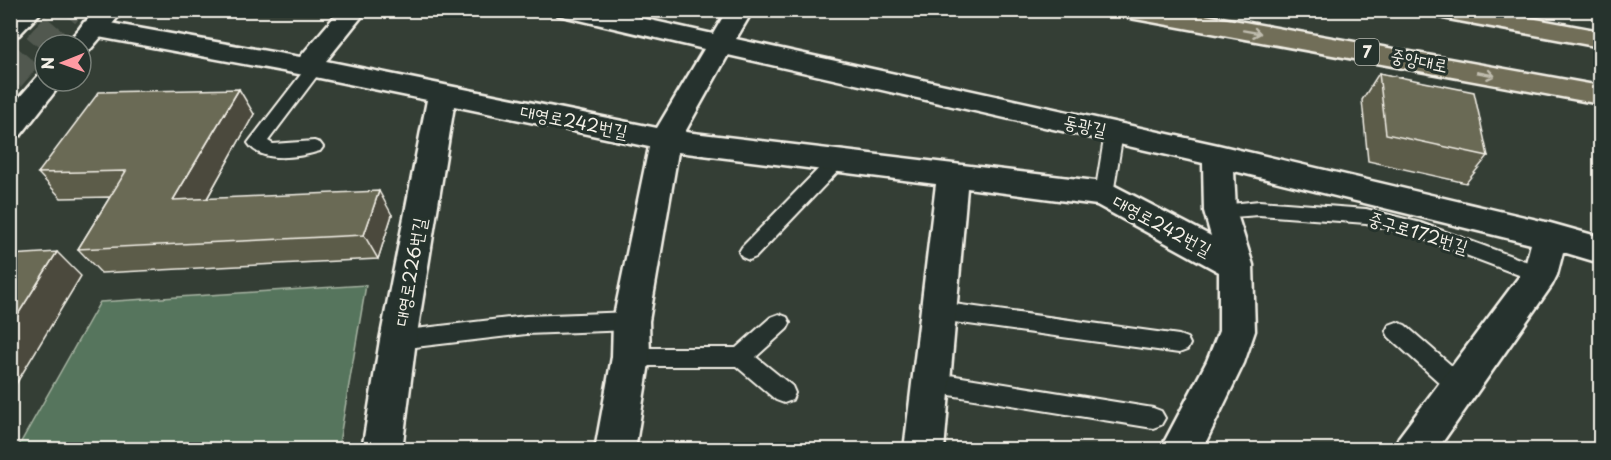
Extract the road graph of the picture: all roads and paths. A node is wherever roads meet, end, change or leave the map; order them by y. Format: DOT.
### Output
graph roads {
  1 [pos="354,10"];
  2 [pos="567,10"];
  3 [pos="740,10"];
  4 [pos="1130,10"];
  5 [pos="1444,11"];
  6 [pos="94,28"];
  7 [pos="1600,39"];
  8 [pos="720,45"];
  9 [pos="310,68"];
  10 [pos="39,93"];
  11 [pos="442,95"];
  12 [pos="1600,95"];
  13 [pos="10,128"];
  14 [pos="1114,133"];
  15 [pos="665,140"];
  16 [pos="314,147"];
  17 [pos="1218,156"];
  18 [pos="835,163"];
  19 [pos="953,175"];
  20 [pos="1104,194"];
  21 [pos="1221,211"];
  22 [pos="1550,236"];
  23 [pos="1600,250"];
  24 [pos="749,252"];
  25 [pos="1236,265"];
  26 [pos="1540,275"];
  27 [pos="939,311"];
  28 [pos="631,321"];
  29 [pos="779,323"];
  30 [pos="1397,331"];
  31 [pos="398,340"];
  32 [pos="1179,344"];
  33 [pos="631,357"];
  34 [pos="741,357"];
  35 [pos="931,382"];
  36 [pos="1460,387"];
  37 [pos="784,393"];
  38 [pos="1152,418"];
  39 [pos="391,448"];
  40 [pos="615,450"];
  41 [pos="924,450"];
  42 [pos="1180,450"];
  43 [pos="1413,450"];
  1 -- 9 [label="street"];
  2 -- 8 [label="street, 동광길"];
  3 -- 8 [label="street"];
  4 -- 12 [label="main road, 중앙대로 / 7, one-way"];
  5 -- 7 [label="main road"];
  6 -- 9 [label="street, 대영로242번길"];
  8 -- 14 [label="street, 동광길"];
  8 -- 15 [label="street"];
  9 -- 11 [label="street, 대영로242번길"];
  9 -- 16 [label="lane"];
  10 -- 13 [label="street"];
  11 -- 15 [label="street, 대영로242번길"];
  11 -- 31 [label="street, 대영로226번길"];
  14 -- 17 [label="street, 동광길"];
  14 -- 20 [label="lane"];
  15 -- 18 [label="street, 대영로242번길"];
  15 -- 28 [label="street"];
  17 -- 21 [label="street"];
  17 -- 22 [label="street, 동광길"];
  18 -- 19 [label="street, 대영로242번길"];
  18 -- 24 [label="lane"];
  19 -- 20 [label="street, 대영로242번길"];
  19 -- 27 [label="street"];
  20 -- 25 [label="street, 대영로242번길"];
  21 -- 25 [label="street"];
  21 -- 26 [label="lane, 중구로172번길"];
  22 -- 23 [label="street, 동광길"];
  22 -- 26 [label="street"];
  25 -- 42 [label="street"];
  26 -- 36 [label="street"];
  27 -- 32 [label="lane"];
  27 -- 35 [label="street"];
  28 -- 31 [label="lane"];
  28 -- 33 [label="street"];
  29 -- 34 [label="lane"];
  30 -- 36 [label="lane"];
  31 -- 39 [label="street, 대영로226번길"];
  33 -- 34 [label="lane"];
  33 -- 40 [label="street"];
  34 -- 37 [label="lane"];
  35 -- 38 [label="lane"];
  35 -- 41 [label="street"];
  36 -- 43 [label="street"];
}
